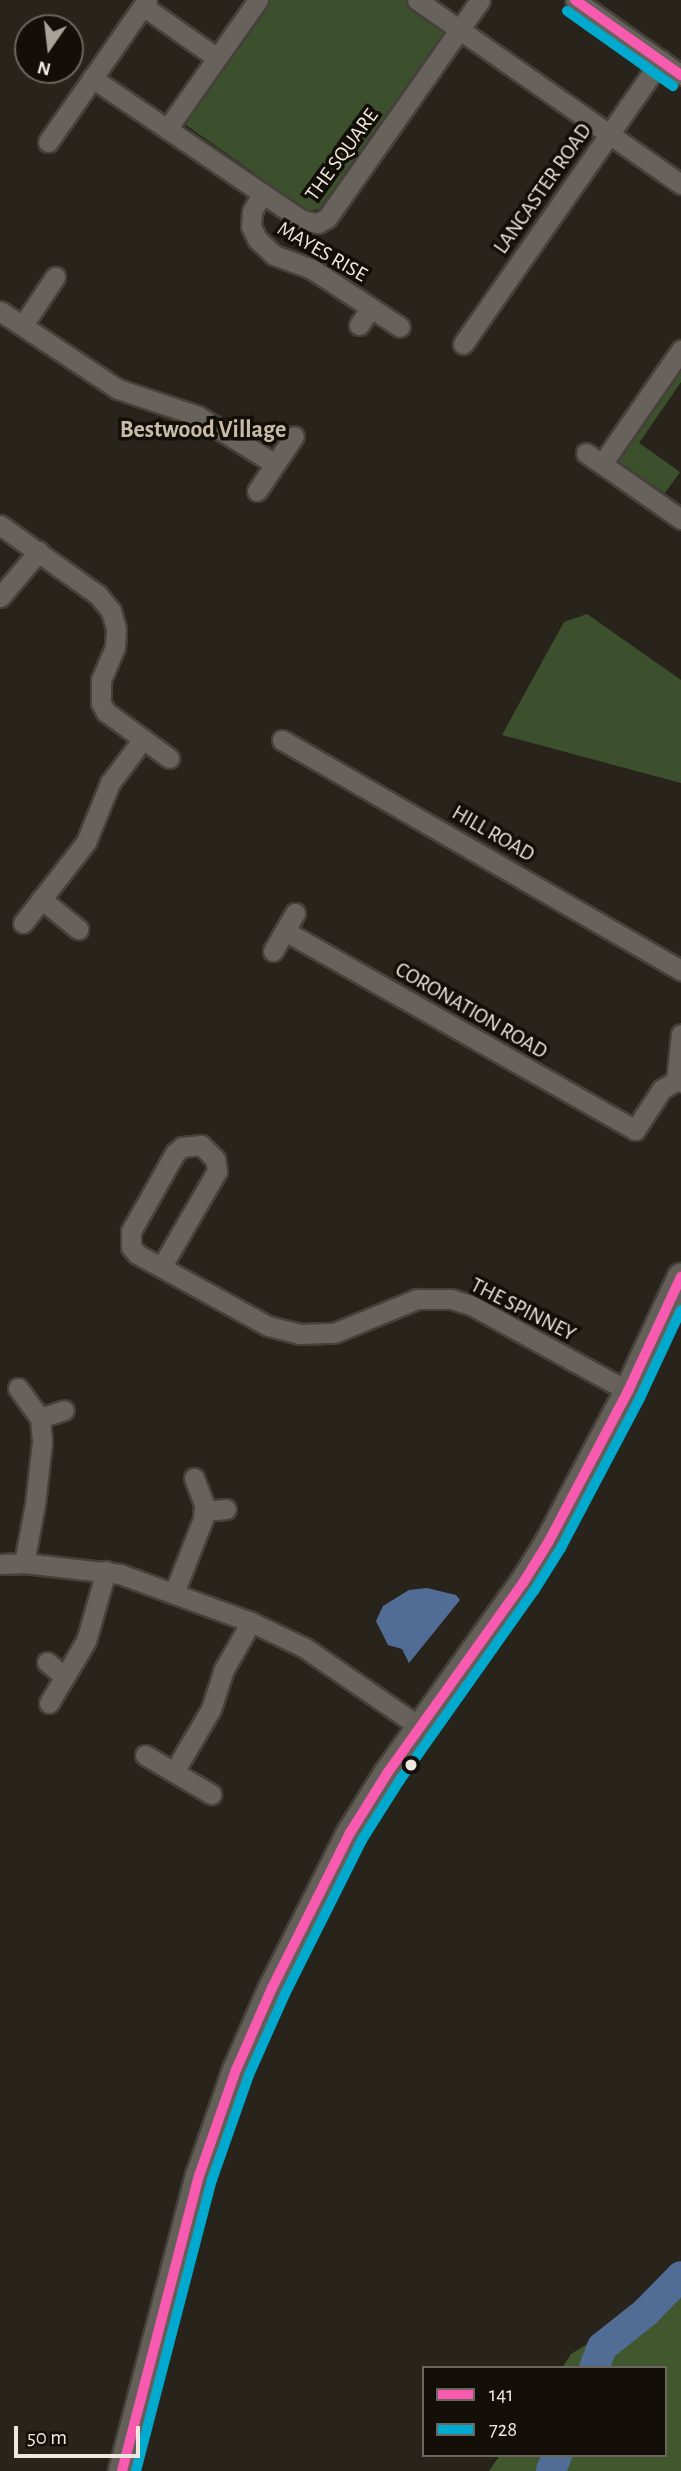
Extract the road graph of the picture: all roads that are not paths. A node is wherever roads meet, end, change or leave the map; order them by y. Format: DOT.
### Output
graph roads {
  1 [pos="258,0"];
  2 [pos="417,0"];
  3 [pos="480,0"];
  4 [pos="575,0"];
  5 [pos="145,3"];
  6 [pos="460,29"];
  7 [pos="217,58"];
  8 [pos="661,61"];
  9 [pos="681,75"];
  10 [pos="92,78"];
  11 [pos="167,129"];
  12 [pos="609,134"];
  13 [pos="48,142"];
  14 [pos="681,184"];
  15 [pos="262,193"];
  16 [pos="55,277"];
  17 [pos="371,308"];
  18 [pos="0,311"];
  19 [pos="23,325"];
  20 [pos="359,325"];
  21 [pos="400,327"];
  22 [pos="463,344"];
  23 [pos="681,350"];
  24 [pos="294,436"];
  25 [pos="275,464"];
  26 [pos="257,491"];
  27 [pos="681,519"];
  28 [pos="0,524"];
  29 [pos="39,551"];
  30 [pos="0,597"];
  31 [pos="143,739"];
  32 [pos="282,740"];
  33 [pos="169,758"];
  34 [pos="41,899"];
  35 [pos="295,913"];
  36 [pos="23,923"];
  37 [pos="78,929"];
  38 [pos="285,931"];
  39 [pos="274,951"];
  40 [pos="681,970"];
  41 [pos="681,1034"];
  42 [pos="679,1082"];
  43 [pos="162,1266"];
  44 [pos="681,1277"];
  45 [pos="18,1388"];
  46 [pos="628,1391"];
  47 [pos="64,1410"];
  48 [pos="40,1418"];
  49 [pos="194,1478"];
  50 [pos="226,1509"];
  51 [pos="204,1511"];
  52 [pos="24,1563"];
  53 [pos="0,1564"];
  54 [pos="106,1572"];
  55 [pos="174,1593"];
  56 [pos="251,1622"];
  57 [pos="47,1662"];
  58 [pos="65,1677"];
  59 [pos="49,1703"];
  60 [pos="420,1727"];
  61 [pos="145,1755"];
  62 [pos="174,1772"];
  63 [pos="211,1794"];
  64 [pos="122,2471"];
  1 -- 7 [label="street"];
  2 -- 6 [label="street"];
  3 -- 6 [label="street, THE SQUARE"];
  4 -- 8 [label="street"];
  5 -- 7 [label="street"];
  5 -- 10 [label="street"];
  6 -- 12 [label="street"];
  6 -- 15 [label="street, THE SQUARE"];
  7 -- 11 [label="street"];
  8 -- 9 [label="street"];
  8 -- 12 [label="street, LANCASTER ROAD"];
  10 -- 11 [label="street, THE SQUARE"];
  10 -- 13 [label="street"];
  11 -- 15 [label="street, THE SQUARE"];
  12 -- 14 [label="street"];
  12 -- 22 [label="street, LANCASTER ROAD"];
  15 -- 17 [label="street, MAYES RISE"];
  16 -- 19 [label="street"];
  17 -- 20 [label="street, MAYES RISE"];
  17 -- 21 [label="street, MAYES RISE"];
  18 -- 19 [label="street"];
  19 -- 25 [label="street"];
  23 -- 27 [label="street"];
  24 -- 25 [label="street"];
  25 -- 26 [label="street"];
  28 -- 29 [label="street"];
  29 -- 30 [label="street"];
  29 -- 31 [label="street"];
  31 -- 33 [label="street"];
  31 -- 34 [label="street"];
  32 -- 40 [label="street, HILL ROAD"];
  34 -- 36 [label="street"];
  34 -- 37 [label="street"];
  35 -- 38 [label="street"];
  38 -- 39 [label="street"];
  38 -- 42 [label="street, CORONATION ROAD"];
  41 -- 42 [label="street"];
  43 -- 43 [label="street, THE SPINNEY"];
  43 -- 46 [label="street, THE SPINNEY"];
  44 -- 46 [label="main road"];
  45 -- 48 [label="street"];
  46 -- 60 [label="main road"];
  47 -- 48 [label="street"];
  48 -- 52 [label="street"];
  49 -- 51 [label="street"];
  50 -- 51 [label="street"];
  51 -- 55 [label="street"];
  52 -- 53 [label="street"];
  52 -- 54 [label="street"];
  54 -- 55 [label="street"];
  54 -- 58 [label="street"];
  55 -- 56 [label="street"];
  56 -- 60 [label="street"];
  56 -- 62 [label="street"];
  57 -- 58 [label="street"];
  58 -- 59 [label="street"];
  60 -- 64 [label="main road"];
  61 -- 62 [label="street"];
  62 -- 63 [label="street"];
}
